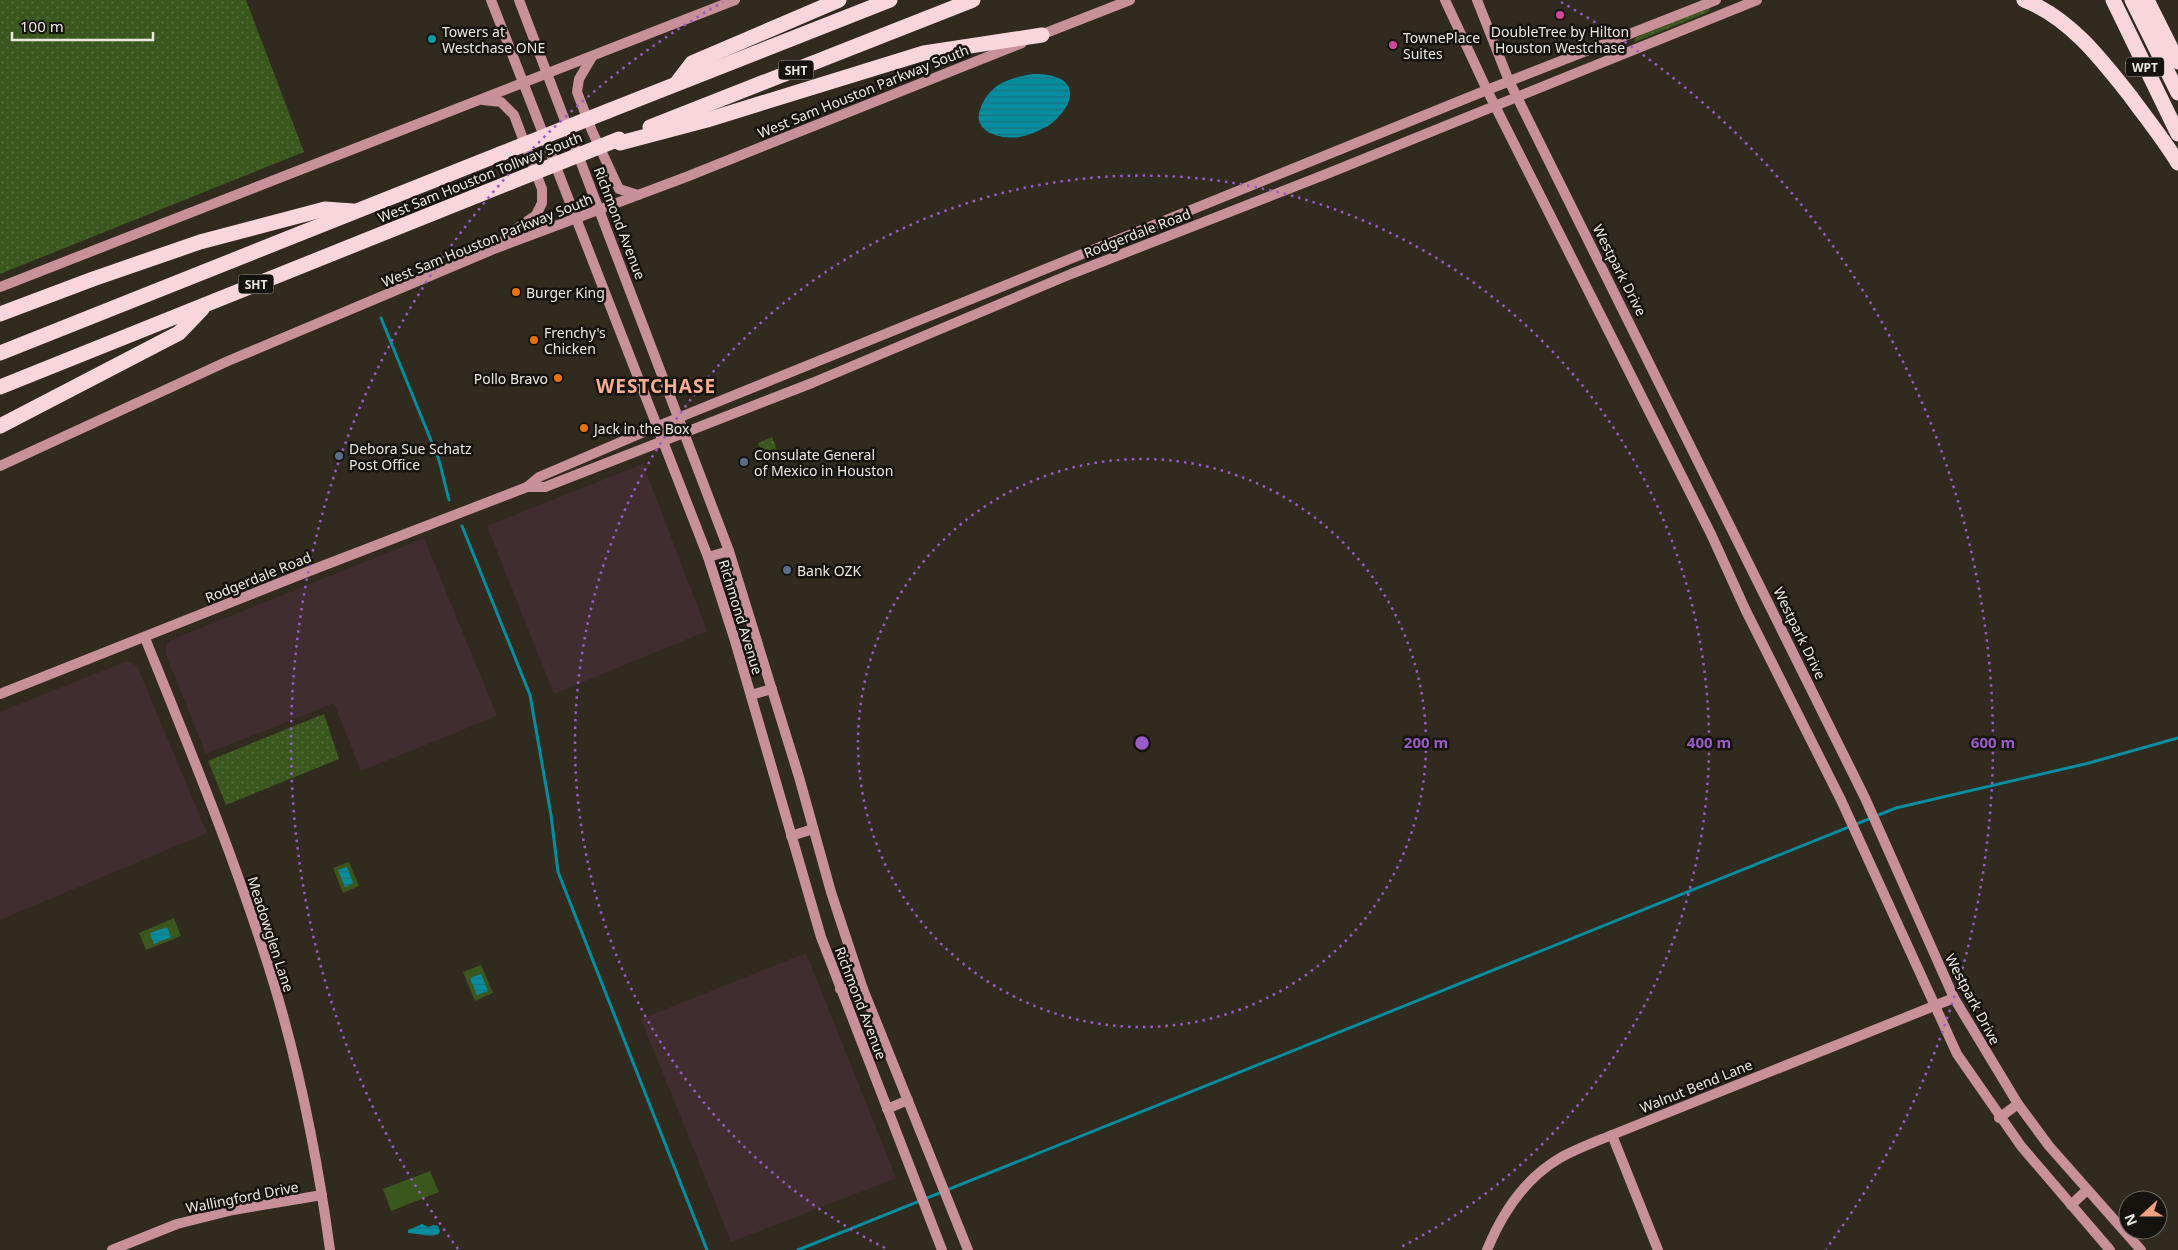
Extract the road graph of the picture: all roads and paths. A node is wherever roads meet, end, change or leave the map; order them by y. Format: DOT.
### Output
graph roads {
  1 [pos="491,0"];
  2 [pos="735,0"];
  3 [pos="838,0"];
  4 [pos="890,0"];
  5 [pos="973,0"];
  6 [pos="1130,0"];
  7 [pos="1445,0"];
  8 [pos="1477,0"];
  9 [pos="1716,0"];
  10 [pos="1757,0"];
  11 [pos="2024,0"];
  12 [pos="2113,0"];
  13 [pos="2132,0"];
  14 [pos="2147,0"];
  15 [pos="519,1"];
  16 [pos="1042,34"];
  17 [pos="592,57"];
  18 [pos="2178,62"];
  19 [pos="546,73"];
  20 [pos="522,82"];
  21 [pos="1509,82"];
  22 [pos="675,85"];
  23 [pos="1487,90"];
  24 [pos="2178,93"];
  25 [pos="1517,97"];
  26 [pos="480,100"];
  27 [pos="1495,106"];
  28 [pos="2178,134"];
  29 [pos="619,141"];
  30 [pos="1323,158"];
  31 [pos="2178,163"];
  32 [pos="1329,173"];
  33 [pos="638,195"];
  34 [pos="1201,207"];
  35 [pos="600,210"];
  36 [pos="357,211"];
  37 [pos="575,219"];
  38 [pos="1206,221"];
  39 [pos="494,249"];
  40 [pos="1066,261"];
  41 [pos="1071,274"];
  42 [pos="0,287"];
  43 [pos="207,304"];
  44 [pos="956,305"];
  45 [pos="0,314"];
  46 [pos="961,320"];
  47 [pos="0,352"];
  48 [pos="810,365"];
  49 [pos="812,383"];
  50 [pos="0,387"];
  51 [pos="678,418"];
  52 [pos="0,426"];
  53 [pos="658,426"];
  54 [pos="684,433"];
  55 [pos="663,441"];
  56 [pos="0,466"];
  57 [pos="527,487"];
  58 [pos="729,551"];
  59 [pos="708,557"];
  60 [pos="145,638"];
  61 [pos="772,689"];
  62 [pos="0,694"];
  63 [pos="751,695"];
  64 [pos="814,828"];
  65 [pos="791,836"];
  66 [pos="840,989"];
  67 [pos="863,989"];
  68 [pos="1954,998"];
  69 [pos="1934,1006"];
  70 [pos="908,1100"];
  71 [pos="2018,1104"];
  72 [pos="886,1109"];
  73 [pos="1999,1118"];
  74 [pos="1612,1135"];
  75 [pos="2087,1190"];
  76 [pos="322,1195"];
  77 [pos="2071,1205"];
  78 [pos="112,1250"];
  79 [pos="330,1250"];
  80 [pos="942,1250"];
  81 [pos="968,1250"];
  82 [pos="1487,1250"];
  83 [pos="1658,1250"];
  84 [pos="2110,1250"];
  85 [pos="2142,1250"];
  1 -- 20 [label="main road, Richmond Avenue"];
  2 -- 17 [label="main road"];
  3 -- 22 [label="highway"];
  4 -- 22 [label="highway, West Sam Houston Tollway South / SHT"];
  5 -- 29 [label="highway, SHT"];
  6 -- 16 [label="main road, West Sam Houston Parkway South"];
  7 -- 23 [label="main road"];
  8 -- 21 [label="main road, Westpark Drive"];
  9 -- 21 [label="main road, Rodgerdale Road"];
  10 -- 25 [label="main road, Rodgerdale Road"];
  11 -- 31 [label="highway"];
  12 -- 28 [label="highway, WPT"];
  13 -- 24 [label="highway, WPT"];
  14 -- 18 [label="highway"];
  15 -- 19 [label="main road, Richmond Avenue"];
  16 -- 29 [label="highway"];
  16 -- 33 [label="main road, West Sam Houston Parkway South"];
  17 -- 19 [label="main road"];
  17 -- 33 [label="main road"];
  19 -- 20 [label="main road"];
  19 -- 35 [label="main road, Richmond Avenue"];
  20 -- 26 [label="main road"];
  20 -- 37 [label="main road, Richmond Avenue"];
  21 -- 23 [label="main road, Rodgerdale Road"];
  21 -- 25 [label="main road, Westpark Drive"];
  22 -- 36 [label="highway, West Sam Houston Tollway South / SHT, bridge"];
  23 -- 27 [label="main road"];
  23 -- 30 [label="main road, Rodgerdale Road"];
  25 -- 27 [label="main road, Rodgerdale Road"];
  25 -- 68 [label="main road, Westpark Drive"];
  26 -- 39 [label="main road"];
  26 -- 42 [label="main road"];
  27 -- 32 [label="main road, Rodgerdale Road"];
  27 -- 69 [label="main road"];
  29 -- 43 [label="highway, West Sam Houston Tollway South / SHT, bridge"];
  30 -- 32 [label="main road"];
  30 -- 34 [label="main road, Rodgerdale Road"];
  32 -- 38 [label="main road, Rodgerdale Road"];
  33 -- 35 [label="main road, West Sam Houston Parkway South"];
  34 -- 38 [label="main road"];
  34 -- 40 [label="main road, Rodgerdale Road"];
  35 -- 37 [label="main road, West Sam Houston Parkway South"];
  35 -- 51 [label="main road, Richmond Avenue"];
  36 -- 45 [label="highway"];
  36 -- 47 [label="highway, West Sam Houston Tollway South / SHT"];
  37 -- 39 [label="main road, West Sam Houston Parkway South"];
  37 -- 53 [label="main road, Richmond Avenue"];
  38 -- 41 [label="main road, Rodgerdale Road"];
  39 -- 56 [label="main road, West Sam Houston Parkway South"];
  40 -- 41 [label="main road"];
  40 -- 44 [label="main road, Rodgerdale Road"];
  41 -- 46 [label="main road, Rodgerdale Road"];
  43 -- 50 [label="highway, West Sam Houston Tollway South / SHT"];
  43 -- 52 [label="highway"];
  44 -- 46 [label="main road"];
  44 -- 48 [label="main road, Rodgerdale Road"];
  46 -- 49 [label="main road, Rodgerdale Road"];
  48 -- 49 [label="main road"];
  48 -- 51 [label="main road, Rodgerdale Road"];
  49 -- 54 [label="main road, Rodgerdale Road"];
  51 -- 53 [label="main road, Rodgerdale Road"];
  51 -- 54 [label="main road, Richmond Avenue"];
  53 -- 55 [label="main road, Richmond Avenue"];
  53 -- 57 [label="main road, Rodgerdale Road"];
  54 -- 55 [label="main road, Rodgerdale Road"];
  54 -- 58 [label="main road, Richmond Avenue"];
  55 -- 57 [label="main road, Rodgerdale Road"];
  55 -- 59 [label="main road, Richmond Avenue"];
  57 -- 60 [label="main road, Rodgerdale Road"];
  58 -- 59 [label="main road"];
  58 -- 61 [label="main road, Richmond Avenue"];
  59 -- 63 [label="main road, Richmond Avenue"];
  60 -- 62 [label="main road, Rodgerdale Road"];
  60 -- 76 [label="main road, Meadowglen Lane"];
  61 -- 63 [label="main road"];
  61 -- 64 [label="main road, Richmond Avenue"];
  63 -- 65 [label="main road, Richmond Avenue"];
  64 -- 65 [label="main road"];
  64 -- 67 [label="main road, Richmond Avenue"];
  65 -- 66 [label="main road, Richmond Avenue"];
  66 -- 67 [label="main road"];
  66 -- 72 [label="main road, Richmond Avenue"];
  67 -- 70 [label="main road, Richmond Avenue"];
  68 -- 69 [label="main road, Walnut Bend Lane"];
  68 -- 71 [label="main road, Westpark Drive"];
  69 -- 73 [label="main road"];
  69 -- 74 [label="main road, Walnut Bend Lane"];
  70 -- 72 [label="main road"];
  70 -- 81 [label="main road, Richmond Avenue"];
  71 -- 73 [label="main road"];
  71 -- 75 [label="main road, Westpark Drive"];
  72 -- 80 [label="main road, Richmond Avenue"];
  73 -- 77 [label="main road"];
  74 -- 82 [label="main road, Walnut Bend Lane"];
  74 -- 83 [label="main road"];
  75 -- 77 [label="main road"];
  75 -- 85 [label="main road, Westpark Drive"];
  76 -- 78 [label="main road, Wallingford Drive"];
  76 -- 79 [label="main road, Meadowglen Lane"];
  77 -- 84 [label="main road"];
}
